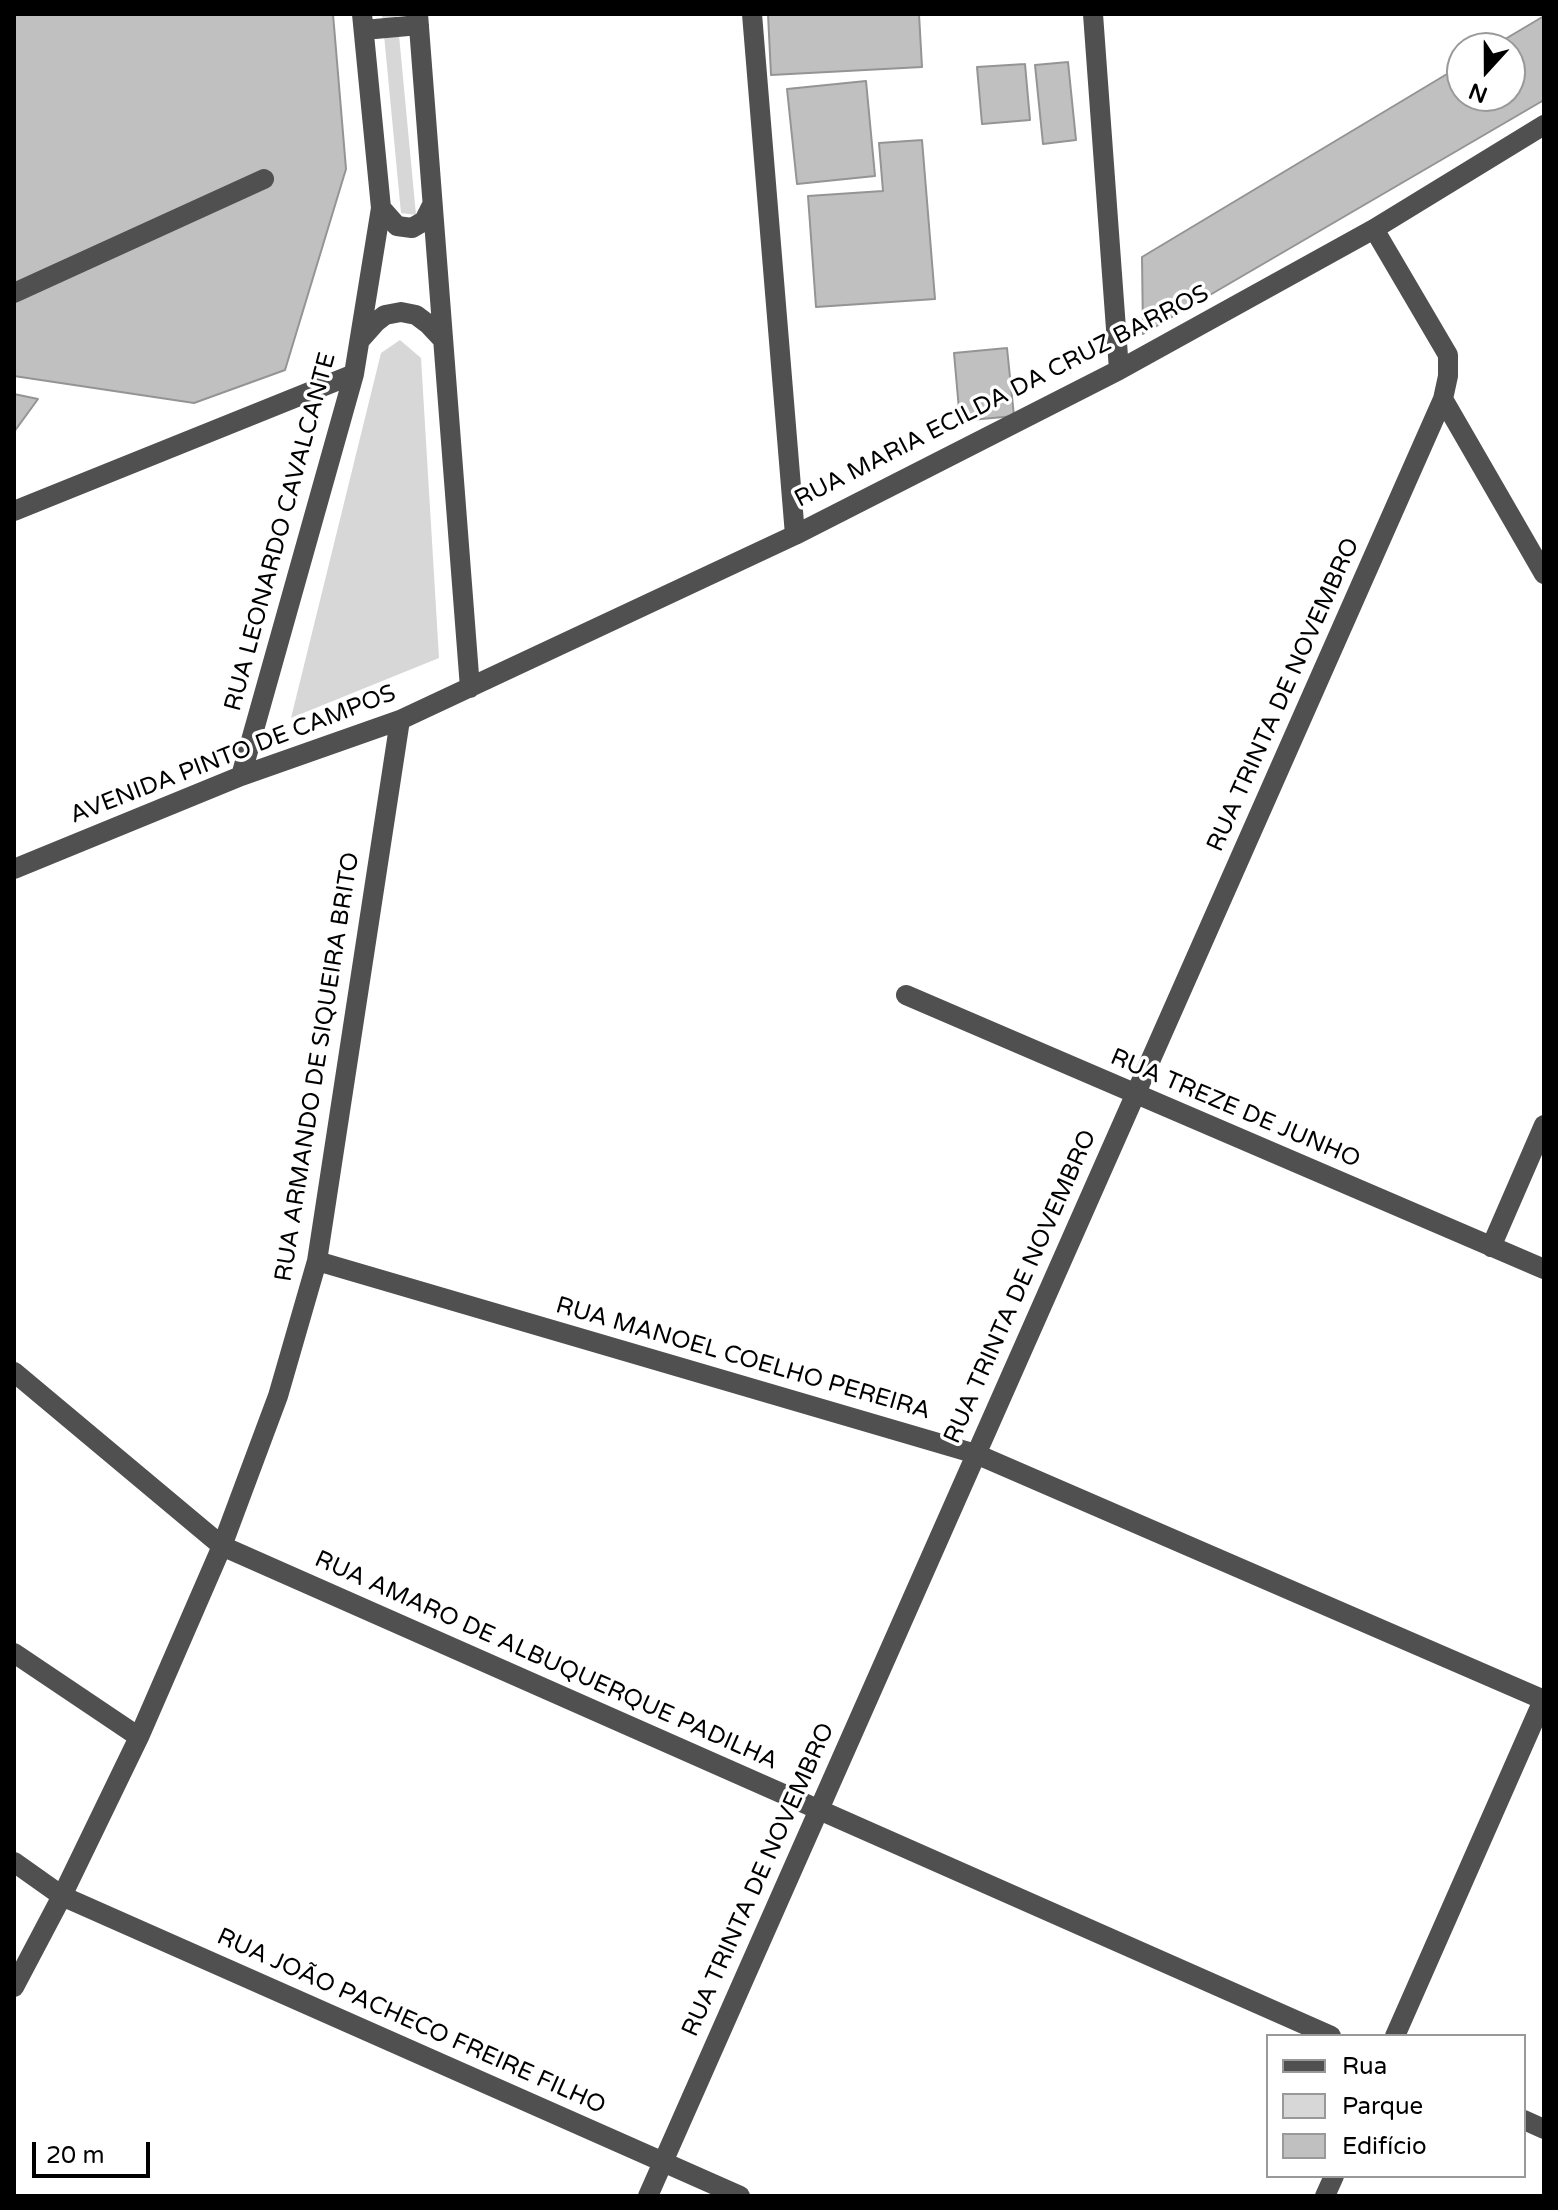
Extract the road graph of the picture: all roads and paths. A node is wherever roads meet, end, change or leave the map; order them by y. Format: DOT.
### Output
graph roads {
  1 [pos="752,14"];
  2 [pos="1093,14"];
  3 [pos="419,20"];
  4 [pos="363,22"];
  5 [pos="1544,125"];
  6 [pos="264,179"];
  7 [pos="432,205"];
  8 [pos="381,208"];
  9 [pos="1374,229"];
  10 [pos="14,293"];
  11 [pos="443,340"];
  12 [pos="359,342"];
  13 [pos="1119,370"];
  14 [pos="354,374"];
  15 [pos="1443,399"];
  16 [pos="14,511"];
  17 [pos="795,535"];
  18 [pos="1544,574"];
  19 [pos="470,688"];
  20 [pos="400,720"];
  21 [pos="241,776"];
  22 [pos="14,869"];
  23 [pos="906,995"];
  24 [pos="1135,1095"];
  25 [pos="1544,1125"];
  26 [pos="1491,1247"];
  27 [pos="317,1261"];
  28 [pos="1544,1269"];
  29 [pos="14,1372"];
  30 [pos="976,1454"];
  31 [pos="222,1546"];
  32 [pos="14,1653"];
  33 [pos="1544,1699"];
  34 [pos="139,1737"];
  35 [pos="819,1810"];
  36 [pos="14,1862"];
  37 [pos="62,1896"];
  38 [pos="14,1987"];
  39 [pos="1326,2034"];
  40 [pos="1396,2034"];
  41 [pos="663,2162"];
  42 [pos="648,2196"];
  43 [pos="740,2196"];
  1 -- 17 [label="street"];
  2 -- 13 [label="street"];
  3 -- 4 [label="street"];
  3 -- 7 [label="street"];
  4 -- 8 [label="street, RUA LEONARDO CAVALCANTE"];
  5 -- 9 [label="street, RUA MARIA ECILDA DA CRUZ BARROS"];
  6 -- 10 [label="street"];
  7 -- 8 [label="street"];
  7 -- 11 [label="street"];
  8 -- 12 [label="street, RUA LEONARDO CAVALCANTE"];
  9 -- 13 [label="street, RUA MARIA ECILDA DA CRUZ BARROS"];
  9 -- 15 [label="street, RUA TRINTA DE NOVEMBRO"];
  11 -- 12 [label="street"];
  11 -- 19 [label="street"];
  12 -- 14 [label="street, RUA LEONARDO CAVALCANTE"];
  13 -- 17 [label="street, RUA MARIA ECILDA DA CRUZ BARROS"];
  14 -- 16 [label="street"];
  14 -- 21 [label="street, RUA LEONARDO CAVALCANTE"];
  15 -- 18 [label="street"];
  15 -- 24 [label="street, RUA TRINTA DE NOVEMBRO"];
  17 -- 19 [label="street, RUA MARIA ECILDA DA CRUZ BARROS"];
  19 -- 20 [label="street, AVENIDA PINTO DE CAMPOS"];
  20 -- 21 [label="street, AVENIDA PINTO DE CAMPOS"];
  20 -- 27 [label="street, RUA ARMANDO DE SIQUEIRA BRITO"];
  21 -- 22 [label="street, AVENIDA PINTO DE CAMPOS"];
  23 -- 24 [label="street, RUA TREZE DE JUNHO"];
  24 -- 26 [label="street, RUA TREZE DE JUNHO"];
  24 -- 30 [label="street, RUA TRINTA DE NOVEMBRO"];
  25 -- 26 [label="street"];
  26 -- 28 [label="street, RUA TREZE DE JUNHO"];
  27 -- 30 [label="street, RUA MANOEL COELHO PEREIRA"];
  27 -- 31 [label="street, RUA ARMANDO DE SIQUEIRA BRITO"];
  29 -- 31 [label="street, RUA AMARO DE ALBUQUERQUE PADILHA"];
  30 -- 33 [label="street, RUA MANOEL COELHO PEREIRA"];
  30 -- 35 [label="street, RUA TRINTA DE NOVEMBRO"];
  31 -- 34 [label="street, RUA ARMANDO DE SIQUEIRA BRITO"];
  31 -- 35 [label="street, RUA AMARO DE ALBUQUERQUE PADILHA"];
  32 -- 34 [label="street"];
  33 -- 40 [label="street"];
  34 -- 37 [label="street, RUA ARMANDO DE SIQUEIRA BRITO"];
  35 -- 39 [label="street, RUA AMARO DE ALBUQUERQUE PADILHA"];
  35 -- 41 [label="street, RUA TRINTA DE NOVEMBRO"];
  36 -- 37 [label="street, RUA JOÃO PACHECO FREIRE FILHO"];
  37 -- 38 [label="street, RUA ARMANDO DE SIQUEIRA BRITO"];
  37 -- 41 [label="street, RUA JOÃO PACHECO FREIRE FILHO"];
  41 -- 42 [label="street, RUA TRINTA DE NOVEMBRO"];
  41 -- 43 [label="street, RUA JOÃO PACHECO FREIRE FILHO"];
}
